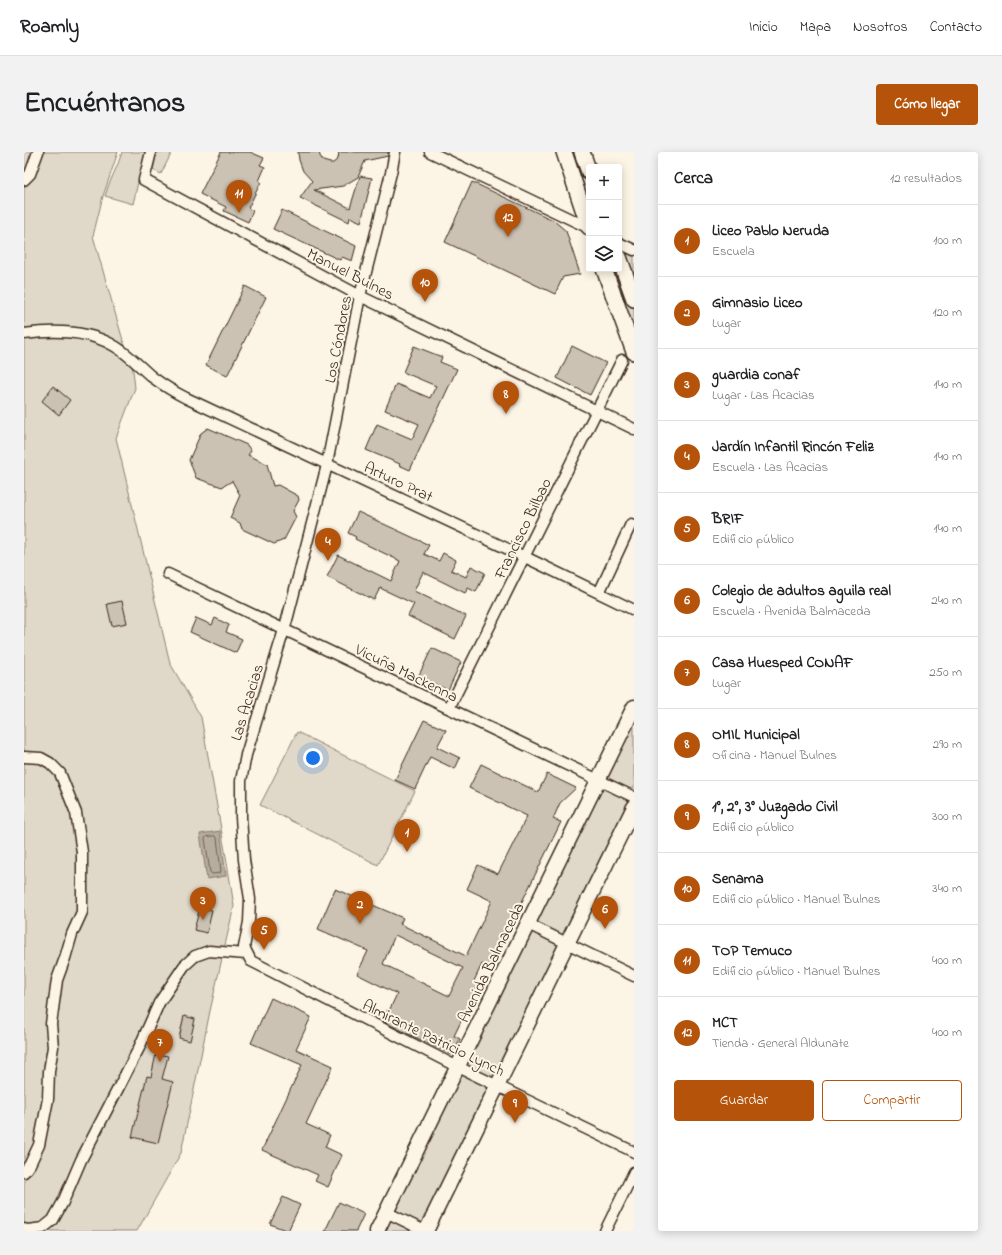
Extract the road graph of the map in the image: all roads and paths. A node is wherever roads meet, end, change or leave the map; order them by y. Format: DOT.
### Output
graph roads {
  1 [pos="38,152"];
  2 [pos="151,152"];
  3 [pos="395,152"];
  4 [pos="402,152"];
  5 [pos="430,152"];
  6 [pos="564,152"];
  7 [pos="582,152"];
  8 [pos="586,164"];
  9 [pos="392,173"];
  10 [pos="24,180"];
  11 [pos="586,219"];
  12 [pos="586,227"];
  13 [pos="622,244"];
  14 [pos="634,250"];
  15 [pos="622,266"];
  16 [pos="605,272"];
  17 [pos="360,296"];
  18 [pos="634,300"];
  19 [pos="24,334"];
  20 [pos="628,356"];
  21 [pos="596,410"];
  22 [pos="634,429"];
  23 [pos="327,464"];
  24 [pos="631,524"];
  25 [pos="525,557"];
  26 [pos="168,574"];
  27 [pos="599,593"];
  28 [pos="634,610"];
  29 [pos="284,630"];
  30 [pos="634,707"];
  31 [pos="449,708"];
  32 [pos="24,757"];
  33 [pos="598,780"];
  34 [pos="634,797"];
  35 [pos="634,807"];
  36 [pos="528,924"];
  37 [pos="568,944"];
  38 [pos="246,954"];
  39 [pos="634,976"];
  40 [pos="458,1067"];
  41 [pos="498,1086"];
  42 [pos="634,1152"];
  43 [pos="24,1172"];
  44 [pos="634,1172"];
  45 [pos="386,1212"];
  46 [pos="24,1229"];
  47 [pos="377,1231"];
  48 [pos="425,1231"];
  49 [pos="605,1231"];
  1 -- 10 [label="street"];
  2 -- 17 [label="street, Manuel Bulnes"];
  3 -- 9 [label="street, Los Cóndores"];
  4 -- 9 [label="street, Los Cóndores"];
  5 -- 12 [label="street"];
  6 -- 11 [label="main road"];
  7 -- 8 [label="main road"];
  9 -- 17 [label="street, Los Cóndores"];
  13 -- 14 [label="street"];
  15 -- 18 [label="main road"];
  16 -- 20 [label="main road"];
  17 -- 21 [label="street, Manuel Bulnes"];
  17 -- 23 [label="street, Los Cóndores"];
  19 -- 23 [label="street, Arturo Prat"];
  20 -- 21 [label="street, Francisco Bilbao"];
  21 -- 22 [label="street, Manuel Bulnes"];
  21 -- 25 [label="street, Francisco Bilbao"];
  23 -- 25 [label="street, Arturo Prat"];
  23 -- 29 [label="street, Las Acacias"];
  24 -- 27 [label="street"];
  25 -- 27 [label="street, Arturo Prat"];
  25 -- 31 [label="street, Francisco Bilbao"];
  26 -- 29 [label="street, Vicuña Mackenna"];
  27 -- 28 [label="street, Arturo Prat"];
  29 -- 31 [label="street, Vicuña Mackenna"];
  29 -- 38 [label="street, Las Acacias"];
  30 -- 33 [label="main road, Avenida Balmaceda"];
  31 -- 33 [label="street, Vicuña Mackenna"];
  32 -- 43 [label="street"];
  33 -- 34 [label="street, Vicuña Mackenna"];
  33 -- 36 [label="main road, Avenida Balmaceda"];
  35 -- 37 [label="main road"];
  36 -- 37 [label="street"];
  36 -- 40 [label="main road, Avenida Balmaceda"];
  37 -- 39 [label="street"];
  37 -- 41 [label="main road"];
  38 -- 40 [label="street, Almirante Patricio Lynch"];
  38 -- 46 [label="street"];
  40 -- 41 [label="street, Almirante Patricio Lynch"];
  40 -- 45 [label="main road, Avenida Balmaceda"];
  41 -- 42 [label="street, Almirante Patricio Lynch"];
  41 -- 48 [label="main road"];
  44 -- 49 [label="street"];
  45 -- 47 [label="main road, Avenida Balmaceda"];
  45 -- 48 [label="street"];
}
